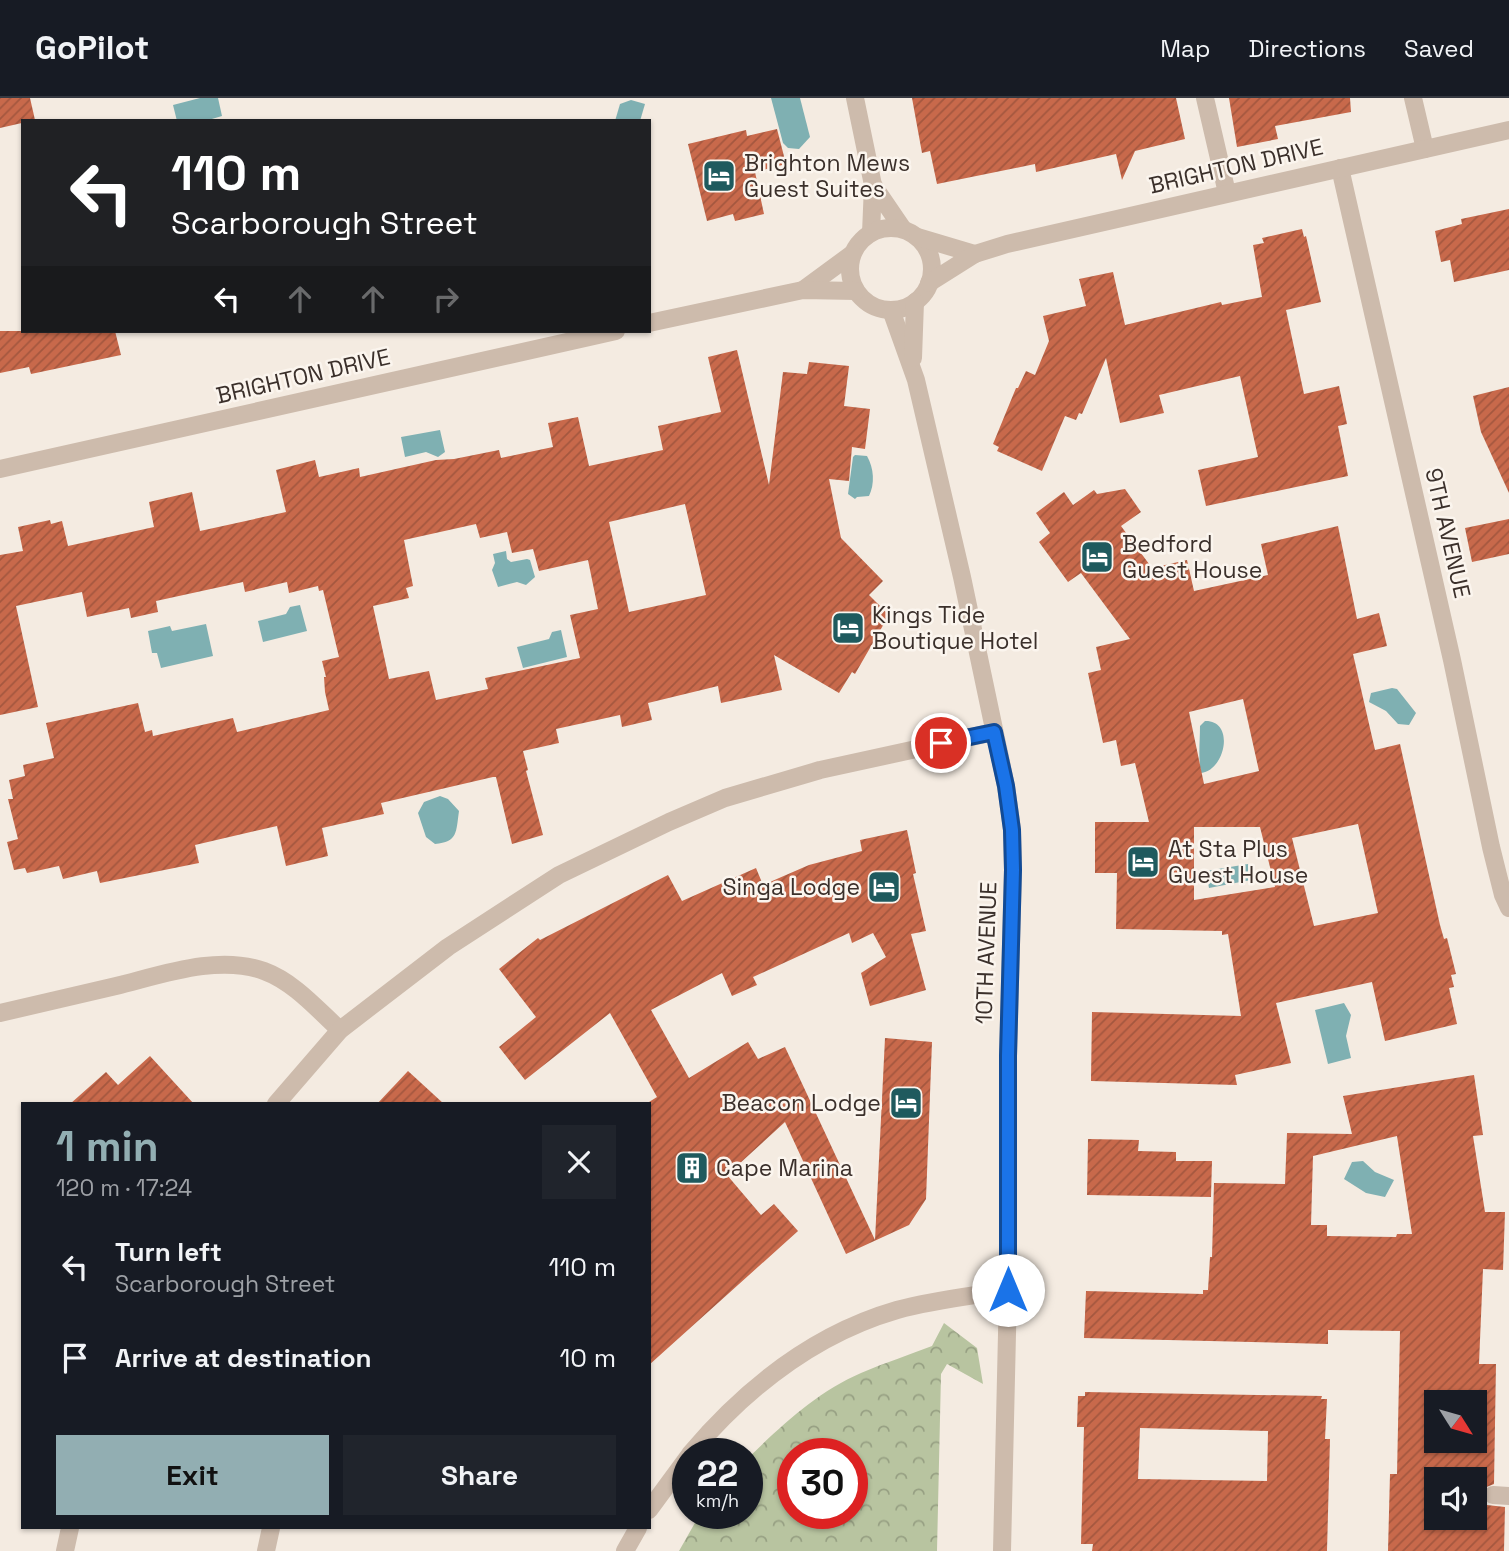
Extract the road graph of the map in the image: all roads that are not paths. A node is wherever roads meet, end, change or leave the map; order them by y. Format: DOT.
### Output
graph roads {
  1 [pos="855,98"];
  2 [pos="1205,98"];
  3 [pos="1413,98"];
  4 [pos="1509,130"];
  5 [pos="1425,149"];
  6 [pos="1340,168"];
  7 [pos="873,185"];
  8 [pos="1227,193"];
  9 [pos="871,233"];
  10 [pos="910,233"];
  11 [pos="852,254"];
  12 [pos="975,254"];
  13 [pos="929,283"];
  14 [pos="803,290"];
  15 [pos="856,291"];
  16 [pos="915,302"];
  17 [pos="891,310"];
  18 [pos="651,323"];
  19 [pos="607,333"];
  20 [pos="913,368"];
  21 [pos="0,469"];
  22 [pos="994,732"];
  23 [pos="1509,908"];
  24 [pos="0,1013"];
  25 [pos="340,1030"];
  26 [pos="278,1102"];
  27 [pos="1008,1290"];
  28 [pos="706,1438"];
  29 [pos="672,1491"];
  30 [pos="651,1508"];
  31 [pos="70,1529"];
  32 [pos="271,1529"];
  33 [pos="637,1529"];
  34 [pos="65,1551"];
  35 [pos="266,1551"];
  36 [pos="625,1551"];
  37 [pos="1002,1551"];
  1 -- 7 [label="street"];
  2 -- 8 [label="street"];
  3 -- 5 [label="street"];
  4 -- 5 [label="street, BRIGHTON DRIVE"];
  5 -- 6 [label="street, BRIGHTON DRIVE"];
  6 -- 8 [label="street, BRIGHTON DRIVE"];
  6 -- 23 [label="street, 9TH AVENUE"];
  7 -- 9 [label="street"];
  7 -- 10 [label="street"];
  8 -- 12 [label="street, BRIGHTON DRIVE"];
  9 -- 10 [label="street"];
  9 -- 11 [label="street"];
  10 -- 12 [label="street"];
  10 -- 13 [label="street"];
  11 -- 14 [label="street"];
  11 -- 15 [label="street"];
  12 -- 13 [label="street, BRIGHTON DRIVE"];
  13 -- 16 [label="street"];
  14 -- 15 [label="street"];
  14 -- 18 [label="street"];
  15 -- 17 [label="street"];
  16 -- 17 [label="street"];
  16 -- 20 [label="street, 10TH AVENUE"];
  17 -- 20 [label="street, 10TH AVENUE"];
  19 -- 21 [label="street, BRIGHTON DRIVE"];
  20 -- 22 [label="street, 10TH AVENUE"];
  22 -- 25 [label="street"];
  22 -- 27 [label="street, 10TH AVENUE"];
  24 -- 25 [label="street"];
  25 -- 26 [label="street"];
  27 -- 28 [label="street"];
  27 -- 37 [label="street, 10TH AVENUE"];
  29 -- 30 [label="street"];
  31 -- 34 [label="street"];
  32 -- 35 [label="street"];
  33 -- 36 [label="street"];
}
